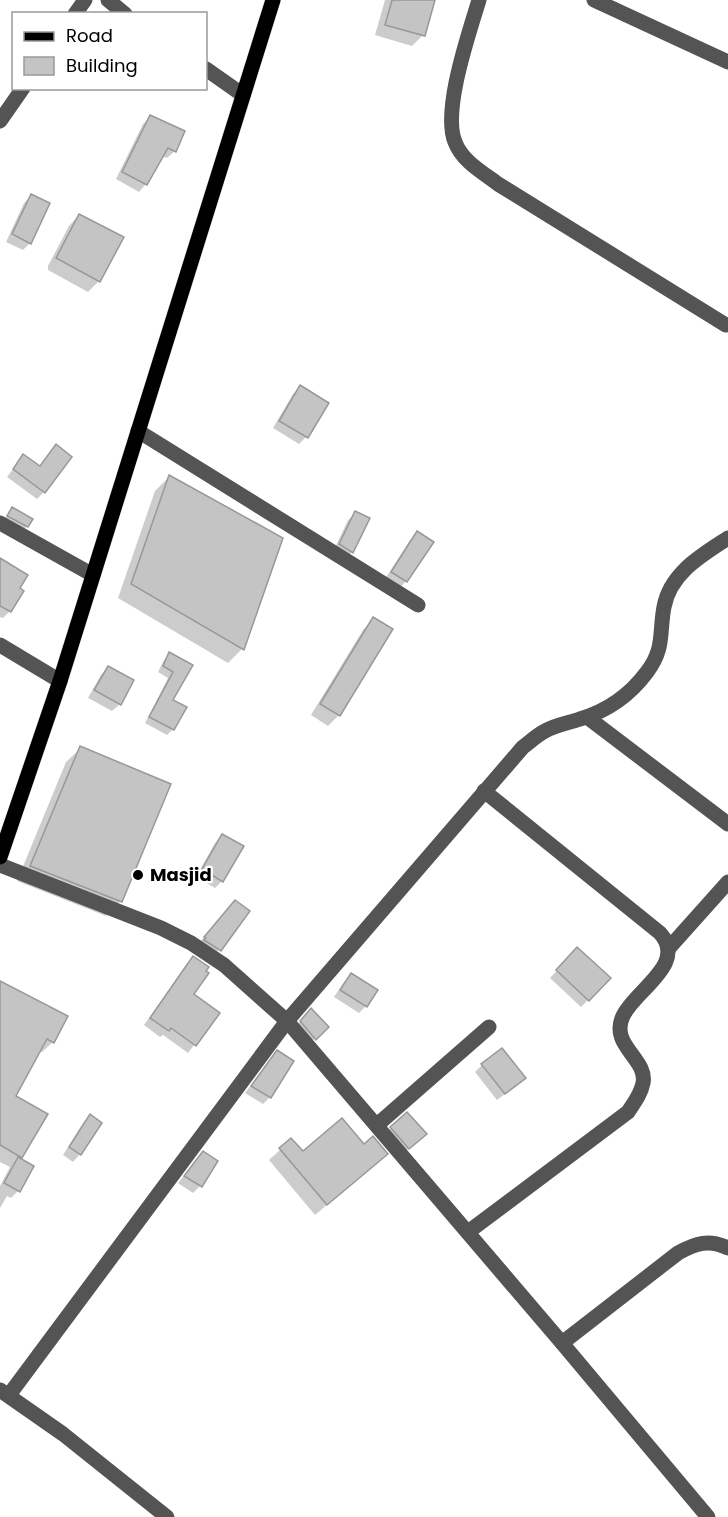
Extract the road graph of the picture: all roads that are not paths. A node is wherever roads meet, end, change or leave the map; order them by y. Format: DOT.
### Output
graph roads {
  1 [pos="108,0"];
  2 [pos="273,0"];
  3 [pos="478,0"];
  4 [pos="594,0"];
  5 [pos="123,12"];
  6 [pos="728,62"];
  7 [pos="207,70"];
  8 [pos="22,90"];
  9 [pos="243,95"];
  10 [pos="0,121"];
  11 [pos="726,325"];
  12 [pos="138,431"];
  13 [pos="0,524"];
  14 [pos="728,538"];
  15 [pos="93,576"];
  16 [pos="418,605"];
  17 [pos="0,645"];
  18 [pos="60,681"];
  19 [pos="587,717"];
  20 [pos="484,791"];
  21 [pos="728,824"];
  22 [pos="0,857"];
  23 [pos="0,865"];
  24 [pos="728,882"];
  25 [pos="669,948"];
  26 [pos="287,1021"];
  27 [pos="489,1028"];
  28 [pos="377,1125"];
  29 [pos="468,1232"];
  30 [pos="728,1248"];
  31 [pos="562,1343"];
  32 [pos="4,1393"];
  33 [pos="167,1517"];
  34 [pos="708,1517"];
  1 -- 5 [label="street"];
  2 -- 9 [label="main road"];
  3 -- 11 [label="street"];
  4 -- 6 [label="street"];
  7 -- 9 [label="street"];
  8 -- 10 [label="street"];
  9 -- 12 [label="main road"];
  12 -- 15 [label="main road"];
  12 -- 16 [label="street"];
  13 -- 15 [label="street"];
  14 -- 19 [label="street"];
  15 -- 18 [label="main road"];
  17 -- 18 [label="street"];
  18 -- 22 [label="main road"];
  19 -- 20 [label="street"];
  19 -- 21 [label="street"];
  20 -- 25 [label="street"];
  20 -- 26 [label="street"];
  23 -- 26 [label="street"];
  24 -- 25 [label="street"];
  25 -- 29 [label="street"];
  26 -- 28 [label="street"];
  26 -- 32 [label="street"];
  27 -- 28 [label="street"];
  28 -- 29 [label="street"];
  29 -- 31 [label="street"];
  30 -- 31 [label="street"];
  31 -- 34 [label="street"];
  32 -- 33 [label="street"];
}
